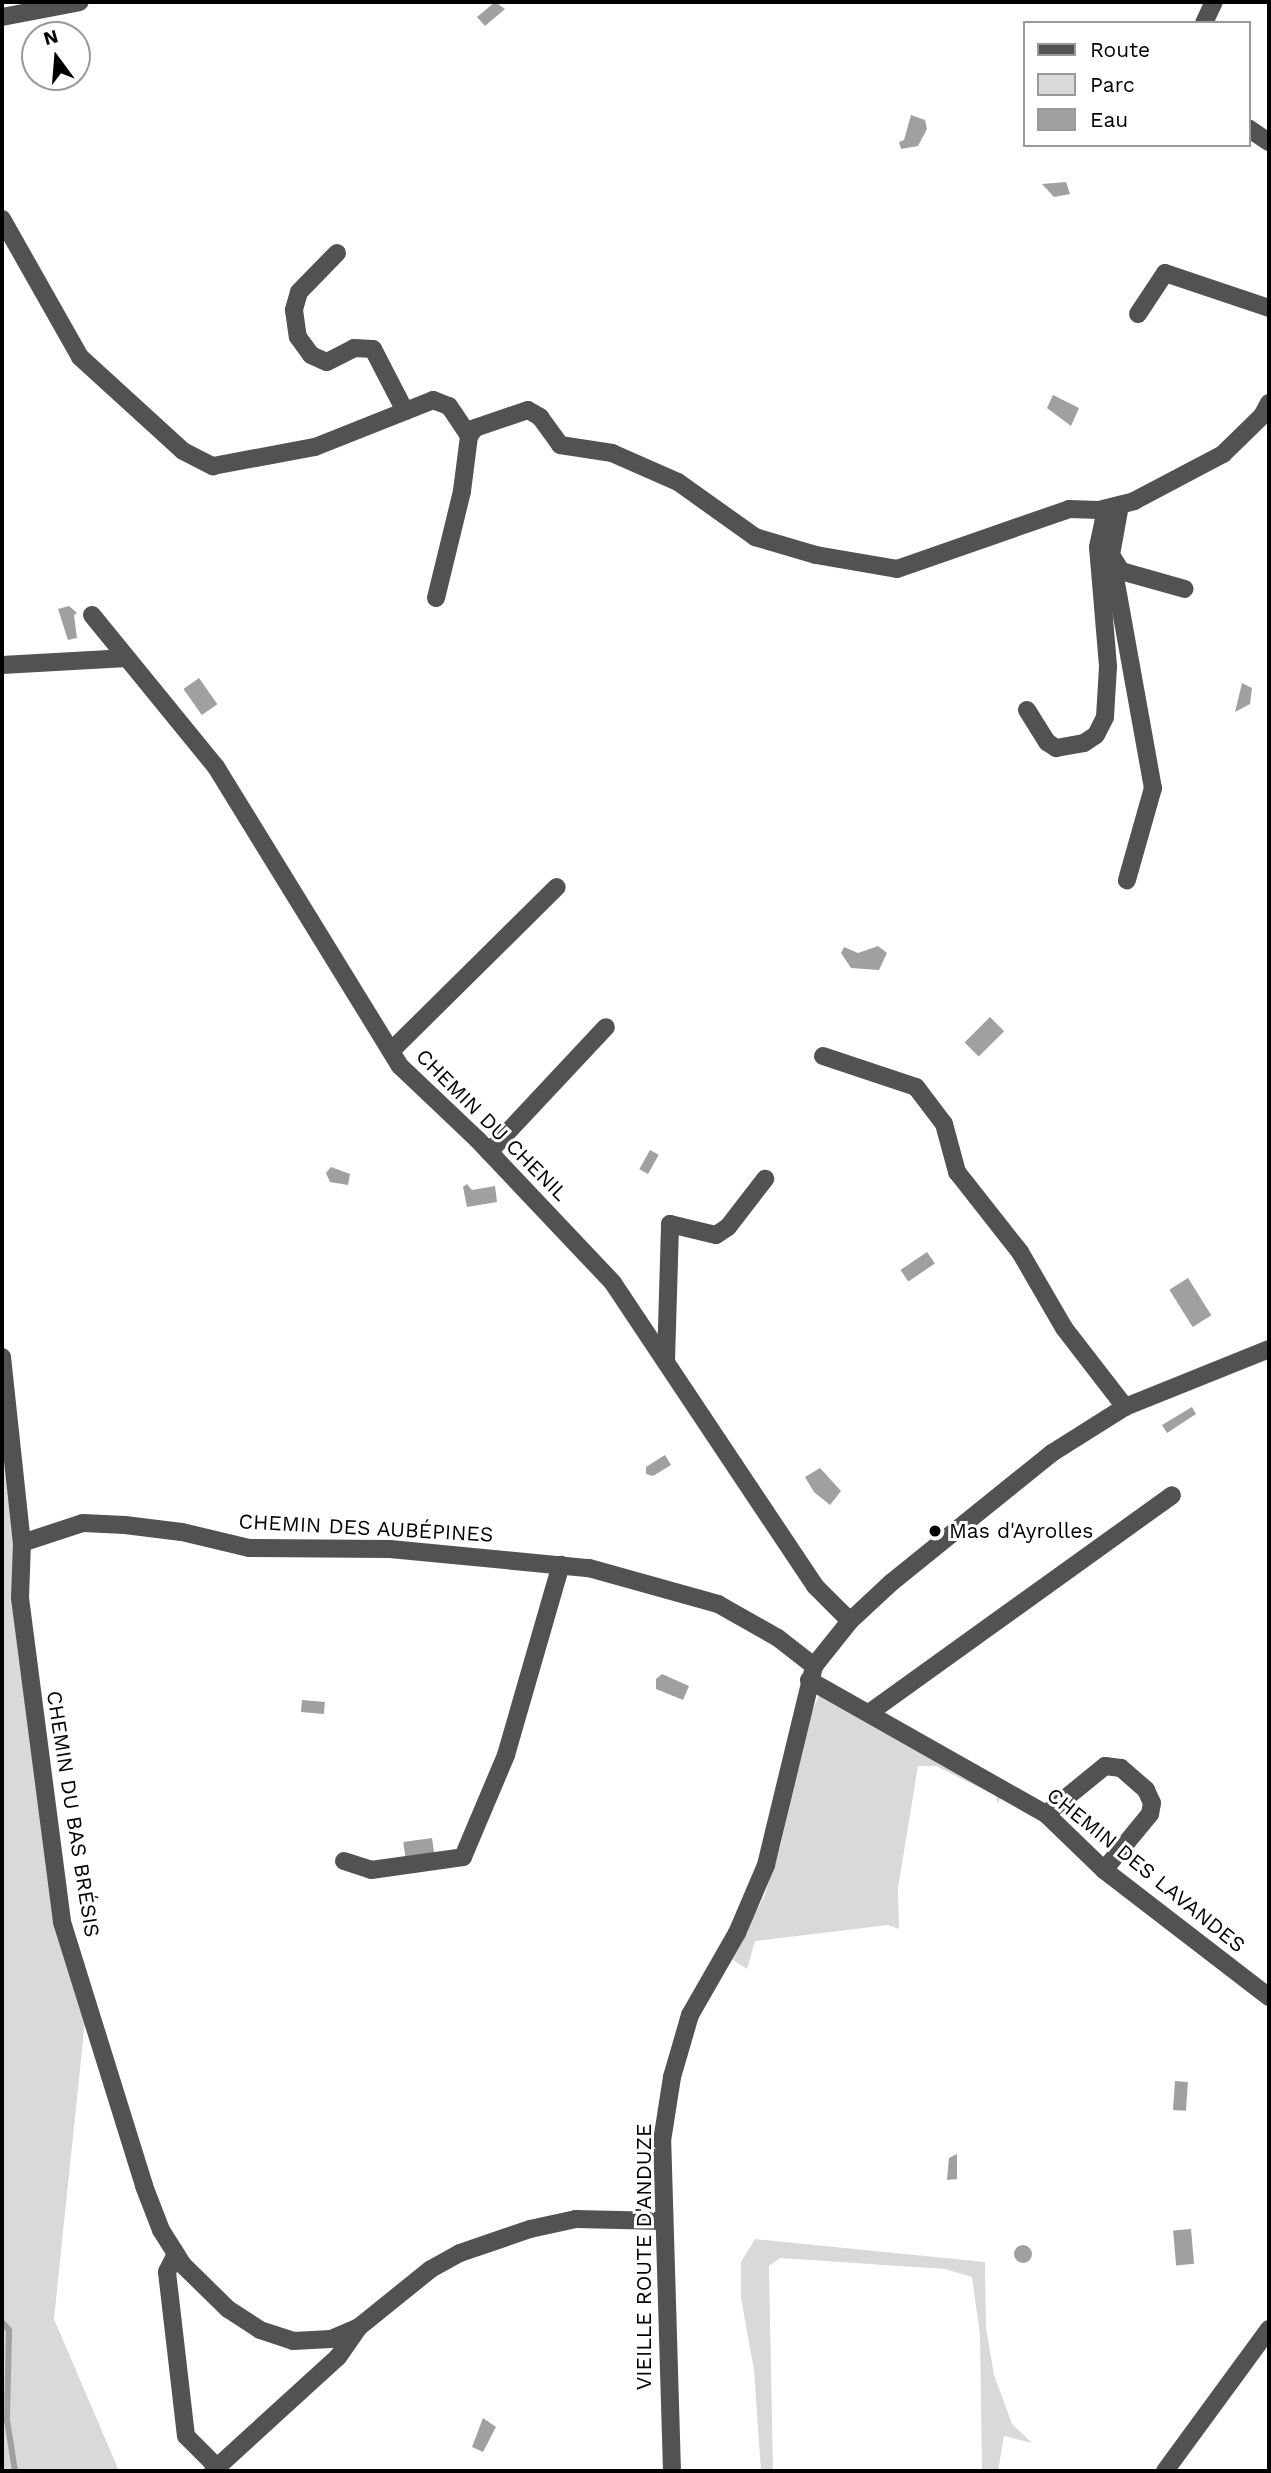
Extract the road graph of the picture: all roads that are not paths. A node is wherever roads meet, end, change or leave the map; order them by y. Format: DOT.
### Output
graph roads {
  1 [pos="80,2"];
  2 [pos="1214,2"];
  3 [pos="2,18"];
  4 [pos="1205,21"];
  5 [pos="1250,129"];
  6 [pos="1269,142"];
  7 [pos="2,219"];
  8 [pos="337,253"];
  9 [pos="1269,308"];
  10 [pos="1138,314"];
  11 [pos="1269,403"];
  12 [pos="405,411"];
  13 [pos="469,436"];
  14 [pos="1113,507"];
  15 [pos="1111,555"];
  16 [pos="1185,589"];
  17 [pos="436,598"];
  18 [pos="92,615"];
  19 [pos="127,658"];
  20 [pos="2,665"];
  21 [pos="1027,710"];
  22 [pos="1127,880"];
  23 [pos="557,887"];
  24 [pos="606,1027"];
  25 [pos="391,1051"];
  26 [pos="823,1056"];
  27 [pos="489,1152"];
  28 [pos="765,1179"];
  29 [pos="1269,1349"];
  30 [pos="2,1357"];
  31 [pos="666,1361"];
  32 [pos="1125,1407"];
  33 [pos="1172,1495"];
  34 [pos="22,1543"];
  35 [pos="561,1565"];
  36 [pos="850,1621"];
  37 [pos="811,1673"];
  38 [pos="869,1713"];
  39 [pos="1046,1814"];
  40 [pos="344,1861"];
  41 [pos="1104,1870"];
  42 [pos="1269,1997"];
  43 [pos="663,2221"];
  44 [pos="176,2255"];
  45 [pos="359,2327"];
  46 [pos="1269,2329"];
  47 [pos="214,2468"];
  48 [pos="672,2471"];
  49 [pos="1165,2471"];
  1 -- 3 [label="street"];
  2 -- 4 [label="street"];
  5 -- 6 [label="street"];
  7 -- 12 [label="street"];
  8 -- 12 [label="street"];
  9 -- 10 [label="street"];
  11 -- 14 [label="street"];
  12 -- 13 [label="street"];
  13 -- 14 [label="street"];
  13 -- 17 [label="street"];
  14 -- 15 [label="street"];
  14 -- 21 [label="street"];
  15 -- 16 [label="street"];
  15 -- 22 [label="street"];
  18 -- 19 [label="street, CHEMIN DU CHENIL"];
  19 -- 20 [label="street"];
  19 -- 25 [label="street, CHEMIN DU CHENIL"];
  23 -- 25 [label="street"];
  24 -- 27 [label="street"];
  25 -- 27 [label="street, CHEMIN DU CHENIL"];
  26 -- 32 [label="street"];
  27 -- 31 [label="street, CHEMIN DU CHENIL"];
  28 -- 31 [label="street"];
  29 -- 32 [label="street, VIEILLE ROUTE D'ANDUZE"];
  30 -- 34 [label="street, CHEMIN DU BAS BRÉSIS"];
  31 -- 36 [label="street, CHEMIN DU CHENIL"];
  32 -- 36 [label="street, VIEILLE ROUTE D'ANDUZE"];
  33 -- 38 [label="street"];
  34 -- 35 [label="street, CHEMIN DES AUBÉPINES"];
  34 -- 44 [label="street, CHEMIN DU BAS BRÉSIS"];
  35 -- 37 [label="street, CHEMIN DES AUBÉPINES"];
  35 -- 40 [label="street"];
  36 -- 37 [label="street, VIEILLE ROUTE D'ANDUZE"];
  37 -- 38 [label="street, CHEMIN DES LAVANDES"];
  37 -- 43 [label="street, VIEILLE ROUTE D'ANDUZE"];
  38 -- 39 [label="street, CHEMIN DES LAVANDES"];
  39 -- 41 [label="street, CHEMIN DES LAVANDES"];
  39 -- 41 [label="street"];
  41 -- 42 [label="street, CHEMIN DES LAVANDES"];
  43 -- 45 [label="street, CHEMIN DU BAS BRÉSIS"];
  43 -- 48 [label="street, VIEILLE ROUTE D'ANDUZE"];
  44 -- 45 [label="street, CHEMIN DU BAS BRÉSIS"];
  44 -- 47 [label="street"];
  45 -- 47 [label="street, CHEMIN DU BAS BRÉSIS"];
  46 -- 49 [label="street"];
}
